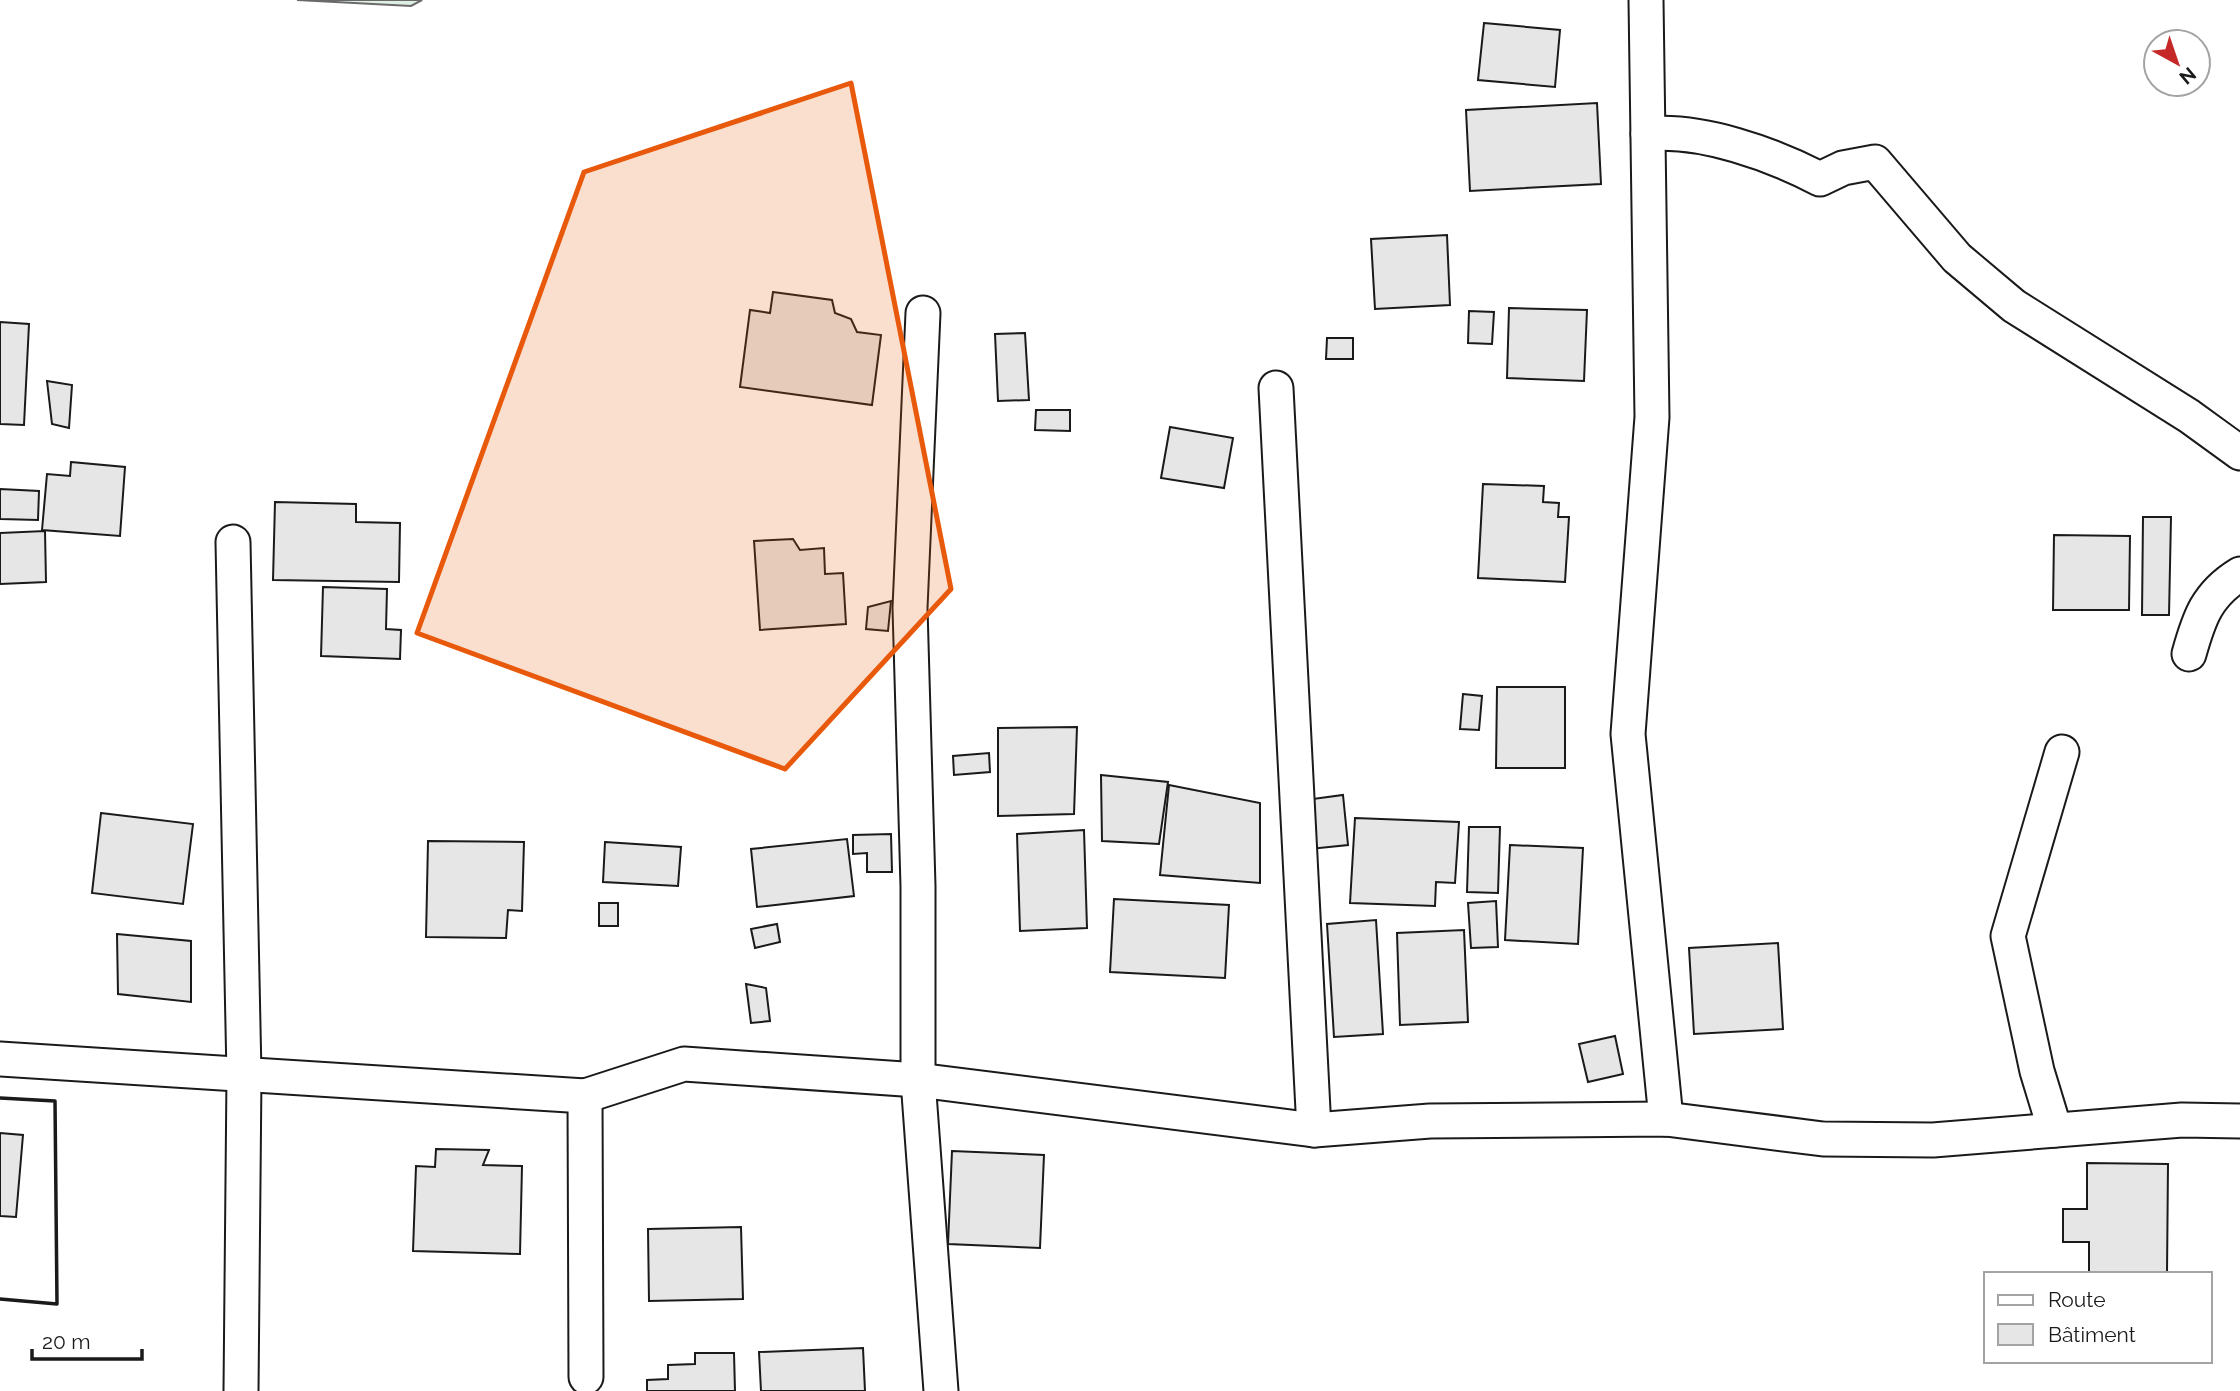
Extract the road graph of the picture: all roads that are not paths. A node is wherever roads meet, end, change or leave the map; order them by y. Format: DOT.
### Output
graph roads {
  1 [pos="1646,0"];
  2 [pos="1648,134"];
  3 [pos="923,313"];
  4 [pos="1276,388"];
  5 [pos="2240,453"];
  6 [pos="233,542"];
  7 [pos="2240,574"];
  8 [pos="2189,654"];
  9 [pos="2062,752"];
  10 [pos="0,1059"];
  11 [pos="244,1075"];
  12 [pos="918,1080"];
  13 [pos="585,1096"];
  14 [pos="1666,1119"];
  15 [pos="2240,1121"];
  16 [pos="1314,1130"];
  17 [pos="2055,1130"];
  18 [pos="586,1377"];
  19 [pos="241,1391"];
  20 [pos="941,1391"];
  1 -- 2 [label="street"];
  2 -- 5 [label="street"];
  2 -- 14 [label="street"];
  3 -- 12 [label="street"];
  4 -- 16 [label="street"];
  6 -- 11 [label="street"];
  7 -- 8 [label="street"];
  9 -- 17 [label="street"];
  10 -- 11 [label="street"];
  11 -- 13 [label="street"];
  11 -- 19 [label="street"];
  12 -- 13 [label="street"];
  12 -- 16 [label="street"];
  12 -- 20 [label="street"];
  13 -- 18 [label="street"];
  14 -- 16 [label="street"];
  14 -- 17 [label="street"];
  15 -- 17 [label="street"];
}
